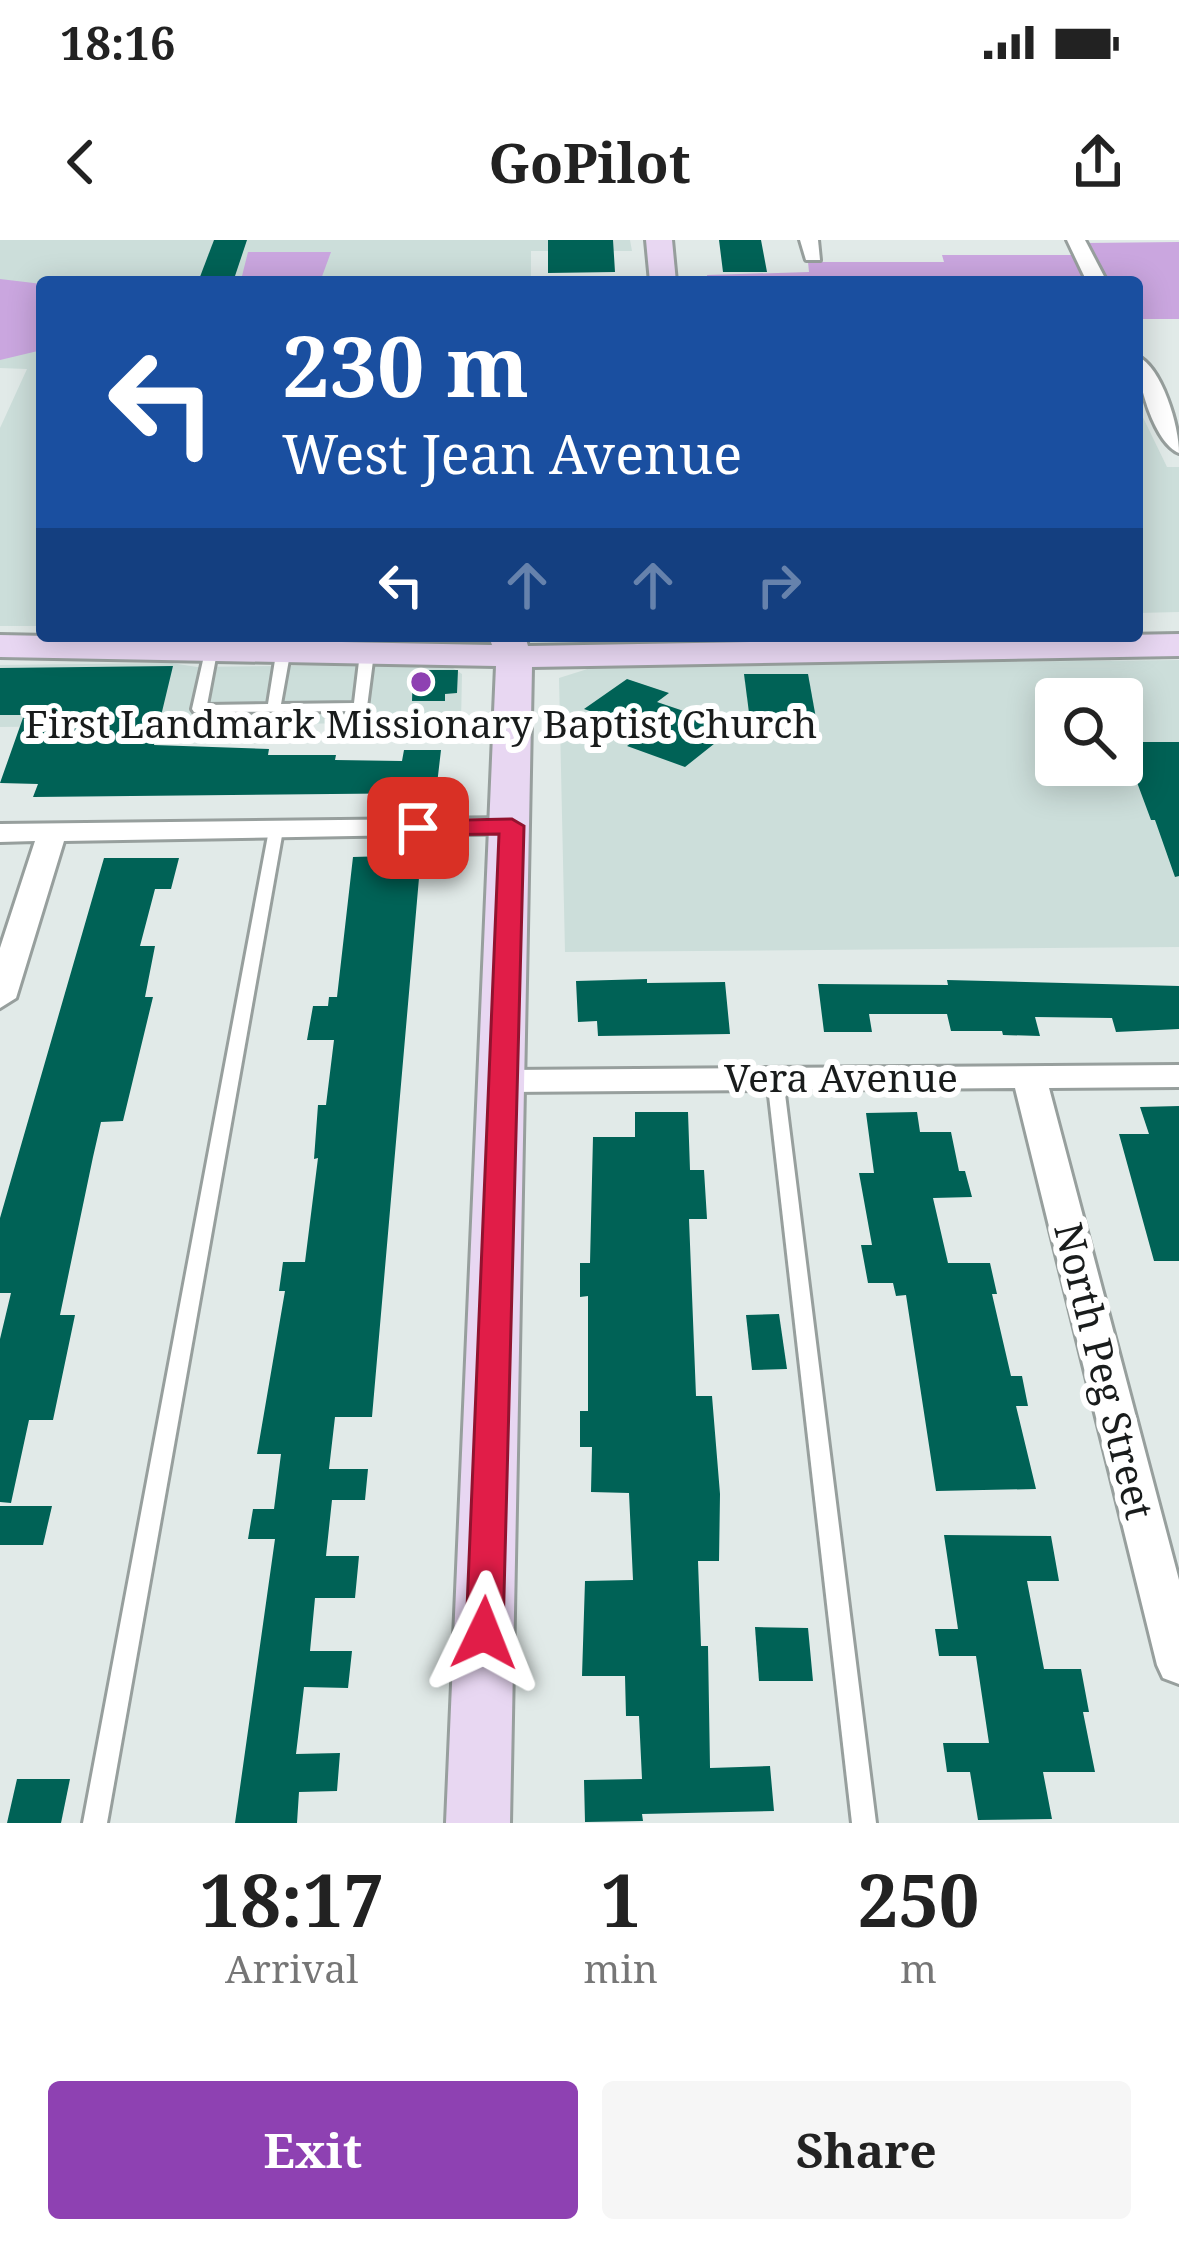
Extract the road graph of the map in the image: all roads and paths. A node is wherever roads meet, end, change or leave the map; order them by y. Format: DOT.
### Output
graph roads {
  1 [pos="1076,240"];
  2 [pos="664,242"];
  3 [pos="663,276"];
  4 [pos="1094,276"];
  5 [pos="1143,374"];
  6 [pos="1179,446"];
  7 [pos="57,642"];
  8 [pos="94,642"];
  9 [pos="225,642"];
  10 [pos="302,642"];
  11 [pos="500,642"];
  12 [pos="504,642"];
  13 [pos="673,642"];
  14 [pos="371,645"];
  15 [pos="1179,645"];
  16 [pos="0,646"];
  17 [pos="212,647"];
  18 [pos="284,654"];
  19 [pos="274,708"];
  20 [pos="512,826"];
  21 [pos="276,830"];
  22 [pos="0,833"];
  23 [pos="52,833"];
  24 [pos="0,998"];
  25 [pos="1179,1076"];
  26 [pos="1029,1077"];
  27 [pos="775,1078"];
  28 [pos="503,1081"];
  29 [pos="1179,1665"];
  30 [pos="94,1823"];
  31 [pos="478,1823"];
  32 [pos="864,1823"];
  1 -- 4 [label="street"];
  2 -- 3 [label="main road"];
  5 -- 6 [label="street"];
  7 -- 16 [label="main road"];
  8 -- 17 [label="main road"];
  9 -- 17 [label="main road"];
  10 -- 14 [label="main road"];
  11 -- 14 [label="main road"];
  12 -- 20 [label="main road"];
  13 -- 15 [label="main road"];
  14 -- 18 [label="main road"];
  14 -- 19 [label="lane"];
  17 -- 18 [label="main road"];
  17 -- 19 [label="lane"];
  18 -- 19 [label="lane"];
  20 -- 21 [label="street"];
  20 -- 28 [label="main road"];
  21 -- 23 [label="street"];
  21 -- 30 [label="lane"];
  22 -- 23 [label="street"];
  23 -- 24 [label="street"];
  25 -- 26 [label="street, Vera Avenue"];
  26 -- 27 [label="street, Vera Avenue"];
  26 -- 29 [label="street, North Peg Street"];
  27 -- 28 [label="street, Vera Avenue"];
  27 -- 32 [label="lane"];
  28 -- 31 [label="main road"];
}
